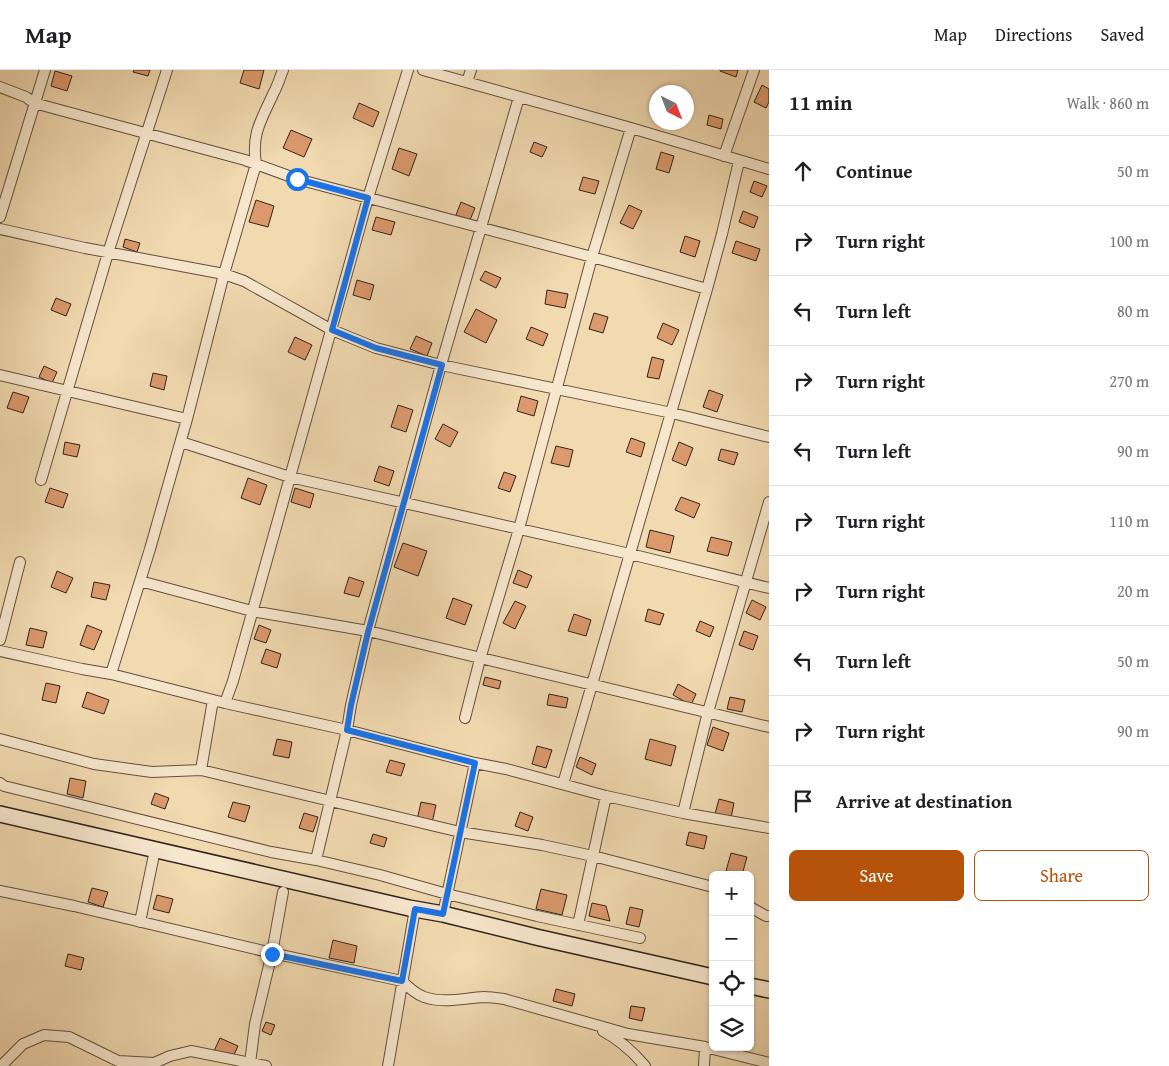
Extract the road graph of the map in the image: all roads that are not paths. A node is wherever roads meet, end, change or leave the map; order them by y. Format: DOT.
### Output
graph roads {
  1 [pos="45,70"];
  2 [pos="167,70"];
  3 [pos="283,70"];
  4 [pos="408,70"];
  5 [pos="423,70"];
  6 [pos="471,70"];
  7 [pos="754,70"];
  8 [pos="467,82"];
  9 [pos="0,87"];
  10 [pos="519,97"];
  11 [pos="34,103"];
  12 [pos="631,128"];
  13 [pos="146,133"];
  14 [pos="724,156"];
  15 [pos="739,160"];
  16 [pos="256,164"];
  17 [pos="769,169"];
  18 [pos="368,198"];
  19 [pos="0,217"];
  20 [pos="481,227"];
  21 [pos="0,229"];
  22 [pos="108,253"];
  23 [pos="592,257"];
  24 [pos="224,274"];
  25 [pos="707,290"];
  26 [pos="332,330"];
  27 [pos="442,365"];
  28 [pos="0,375"];
  29 [pos="558,389"];
  30 [pos="68,391"];
  31 [pos="672,413"];
  32 [pos="187,419"];
  33 [pos="769,437"];
  34 [pos="180,442"];
  35 [pos="290,476"];
  36 [pos="41,480"];
  37 [pos="403,502"];
  38 [pos="769,502"];
  39 [pos="519,529"];
  40 [pos="630,554"];
  41 [pos="20,562"];
  42 [pos="140,581"];
  43 [pos="746,583"];
  44 [pos="769,588"];
  45 [pos="252,611"];
  46 [pos="368,632"];
  47 [pos="0,640"];
  48 [pos="0,650"];
  49 [pos="480,658"];
  50 [pos="111,674"];
  51 [pos="592,685"];
  52 [pos="213,700"];
  53 [pos="225,703"];
  54 [pos="708,712"];
  55 [pos="465,718"];
  56 [pos="769,727"];
  57 [pos="347,730"];
  58 [pos="0,738"];
  59 [pos="475,763"];
  60 [pos="201,770"];
  61 [pos="0,783"];
  62 [pos="563,784"];
  63 [pos="606,796"];
  64 [pos="330,801"];
  65 [pos="683,813"];
  66 [pos="0,814"];
  67 [pos="769,828"];
  68 [pos="460,832"];
  69 [pos="155,850"];
  70 [pos="593,856"];
  71 [pos="316,860"];
  72 [pos="709,886"];
  73 [pos="0,891"];
  74 [pos="283,892"];
  75 [pos="447,894"];
  76 [pos="415,909"];
  77 [pos="754,909"];
  78 [pos="443,914"];
  79 [pos="769,916"];
  80 [pos="140,922"];
  81 [pos="578,925"];
  82 [pos="640,938"];
  83 [pos="272,954"];
  84 [pos="709,976"];
  85 [pos="402,981"];
  86 [pos="754,987"];
  87 [pos="769,990"];
  88 [pos="585,1022"];
  89 [pos="705,1047"];
  90 [pos="250,1063"];
  91 [pos="769,1063"];
  92 [pos="155,1064"];
  93 [pos="1,1066"];
  94 [pos="266,1066"];
  95 [pos="388,1066"];
  96 [pos="645,1066"];
  97 [pos="704,1066"];
  1 -- 11 [label="street"];
  2 -- 13 [label="street"];
  3 -- 16 [label="street"];
  4 -- 18 [label="street"];
  5 -- 8 [label="street"];
  6 -- 8 [label="street"];
  7 -- 14 [label="street"];
  8 -- 10 [label="street"];
  9 -- 11 [label="street"];
  10 -- 12 [label="street"];
  10 -- 20 [label="street"];
  11 -- 13 [label="street"];
  11 -- 19 [label="street"];
  12 -- 14 [label="street"];
  12 -- 23 [label="street"];
  13 -- 16 [label="street"];
  13 -- 22 [label="street"];
  14 -- 15 [label="street"];
  15 -- 17 [label="street"];
  15 -- 25 [label="street"];
  16 -- 18 [label="street"];
  16 -- 24 [label="street"];
  18 -- 20 [label="street"];
  18 -- 26 [label="street"];
  20 -- 23 [label="street"];
  20 -- 27 [label="street"];
  21 -- 22 [label="street"];
  22 -- 24 [label="street"];
  22 -- 30 [label="street"];
  23 -- 25 [label="street"];
  23 -- 29 [label="street"];
  24 -- 26 [label="street"];
  24 -- 32 [label="street"];
  25 -- 31 [label="street"];
  26 -- 27 [label="street"];
  26 -- 35 [label="street"];
  27 -- 29 [label="street"];
  27 -- 37 [label="street"];
  28 -- 30 [label="street"];
  29 -- 31 [label="street"];
  29 -- 39 [label="street"];
  30 -- 32 [label="street"];
  30 -- 36 [label="street"];
  31 -- 33 [label="street"];
  31 -- 40 [label="street"];
  32 -- 34 [label="street"];
  34 -- 35 [label="street"];
  34 -- 42 [label="street"];
  35 -- 37 [label="street"];
  35 -- 45 [label="street"];
  37 -- 39 [label="street"];
  37 -- 46 [label="street"];
  38 -- 43 [label="street"];
  39 -- 40 [label="street"];
  39 -- 49 [label="street"];
  40 -- 43 [label="street"];
  40 -- 51 [label="street"];
  41 -- 47 [label="street"];
  42 -- 45 [label="street"];
  42 -- 50 [label="street"];
  43 -- 44 [label="street"];
  43 -- 54 [label="street"];
  45 -- 46 [label="street"];
  45 -- 53 [label="street"];
  46 -- 49 [label="street"];
  46 -- 57 [label="street"];
  48 -- 50 [label="street"];
  49 -- 51 [label="street"];
  49 -- 55 [label="street"];
  50 -- 52 [label="street"];
  51 -- 54 [label="street"];
  51 -- 62 [label="street"];
  52 -- 53 [label="street"];
  52 -- 60 [label="street"];
  53 -- 57 [label="street"];
  54 -- 56 [label="street"];
  54 -- 65 [label="street"];
  57 -- 59 [label="street"];
  57 -- 64 [label="street"];
  58 -- 60 [label="street"];
  59 -- 62 [label="street"];
  59 -- 68 [label="street"];
  60 -- 64 [label="street"];
  61 -- 71 [label="street"];
  62 -- 63 [label="street"];
  63 -- 65 [label="street"];
  63 -- 70 [label="street"];
  64 -- 68 [label="street"];
  64 -- 71 [label="street"];
  65 -- 67 [label="street"];
  66 -- 69 [label="street"];
  68 -- 70 [label="street"];
  68 -- 75 [label="street"];
  69 -- 76 [label="street"];
  69 -- 80 [label="street"];
  70 -- 72 [label="street"];
  70 -- 81 [label="street"];
  71 -- 75 [label="street"];
  73 -- 80 [label="street"];
  74 -- 83 [label="street"];
  75 -- 78 [label="street"];
  75 -- 81 [label="street"];
  76 -- 78 [label="street"];
  76 -- 85 [label="street"];
  77 -- 79 [label="street"];
  78 -- 84 [label="street"];
  80 -- 83 [label="street"];
  81 -- 82 [label="street"];
  83 -- 85 [label="street"];
  83 -- 90 [label="street"];
  85 -- 88 [label="street"];
  85 -- 95 [label="street"];
  86 -- 87 [label="street"];
  88 -- 89 [label="street"];
  88 -- 96 [label="street"];
  89 -- 91 [label="street"];
  89 -- 97 [label="street"];
  90 -- 92 [label="street"];
  90 -- 94 [label="street"];
  92 -- 93 [label="street"];
}
